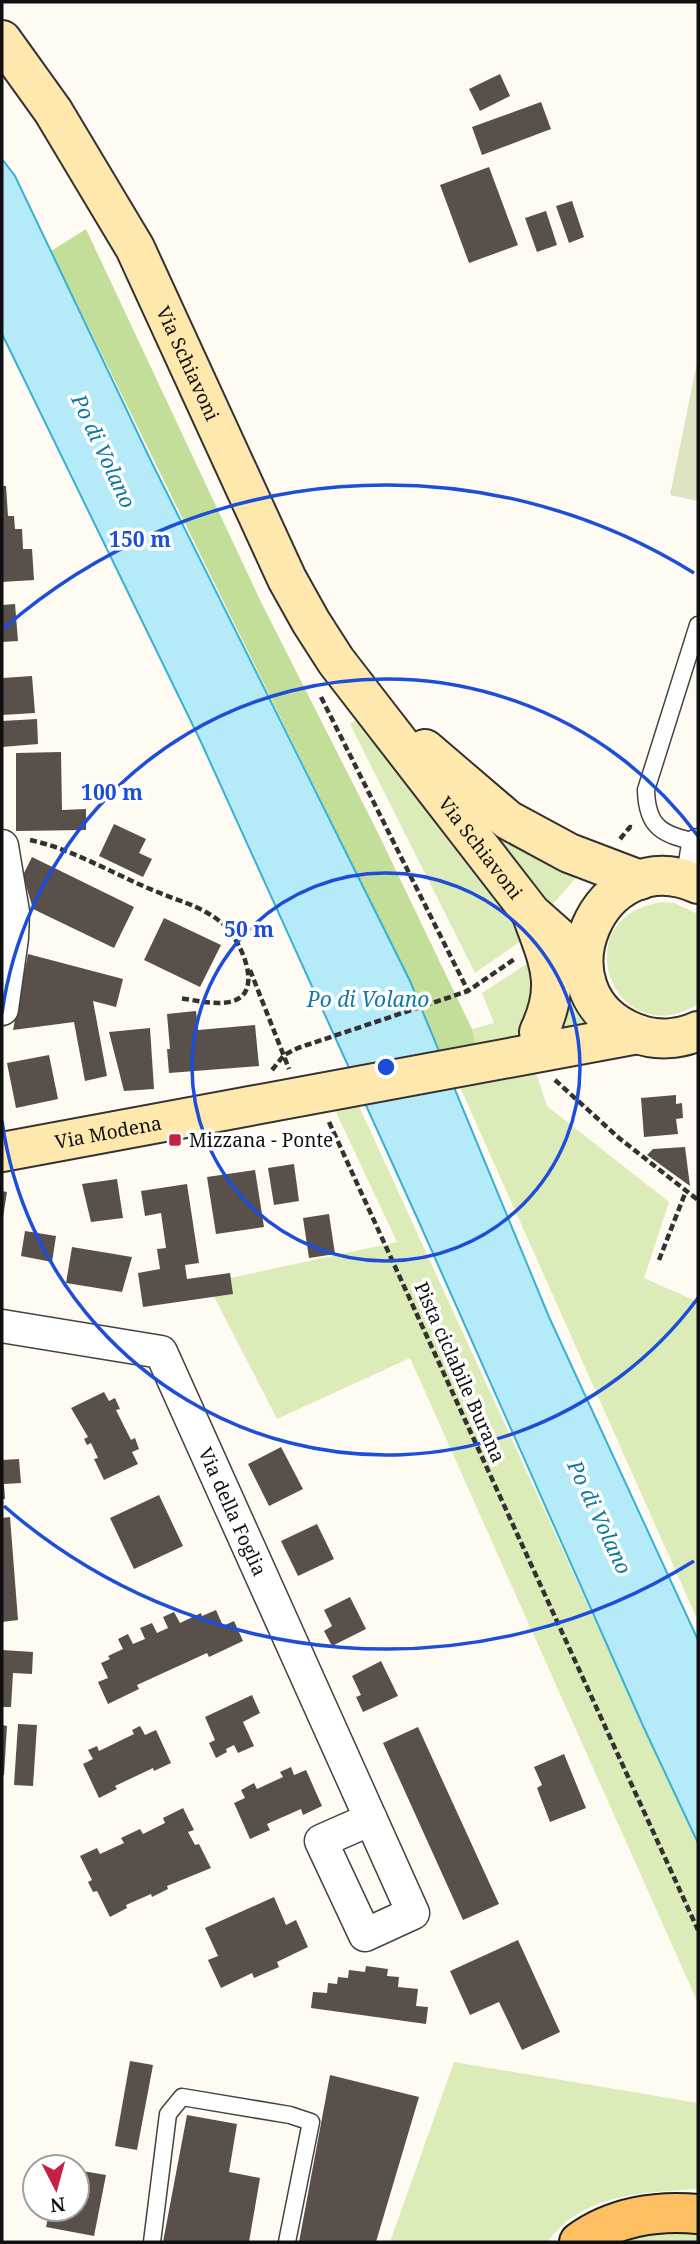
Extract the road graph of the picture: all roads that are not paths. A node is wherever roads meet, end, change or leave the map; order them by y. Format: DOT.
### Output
graph roads {
  1 [pos="2,40"];
  2 [pos="698,625"];
  3 [pos="363,695"];
  4 [pos="15,843"];
  5 [pos="697,863"];
  6 [pos="640,880"];
  7 [pos="531,913"];
  8 [pos="6,956"];
  9 [pos="584,966"];
  10 [pos="2,1010"];
  11 [pos="698,1031"];
  12 [pos="638,1034"];
  13 [pos="516,1052"];
  14 [pos="2,1152"];
  15 [pos="2,1326"];
  16 [pos="371,1819"];
  17 [pos="698,2214"];
  18 [pos="152,2242"];
  19 [pos="288,2242"];
  20 [pos="579,2242"];
  1 -- 3 [label="main road, Via Schiavoni"];
  2 -- 5 [label="lane"];
  3 -- 6 [label="main road, Via Schiavoni"];
  3 -- 7 [label="main road, Via Schiavoni"];
  4 -- 8 [label="street"];
  5 -- 6 [label="main road"];
  6 -- 9 [label="main road"];
  7 -- 9 [label="main road, Via Schiavoni"];
  7 -- 13 [label="main road"];
  8 -- 10 [label="street"];
  9 -- 12 [label="main road, Via Modena"];
  9 -- 13 [label="main road"];
  11 -- 12 [label="main road, Via Modena"];
  12 -- 13 [label="main road, Via Modena"];
  13 -- 14 [label="main road, Via Modena"];
  15 -- 16 [label="street, Via della Foglia"];
  17 -- 20 [label="main road"];
  18 -- 19 [label="lane"];
}
